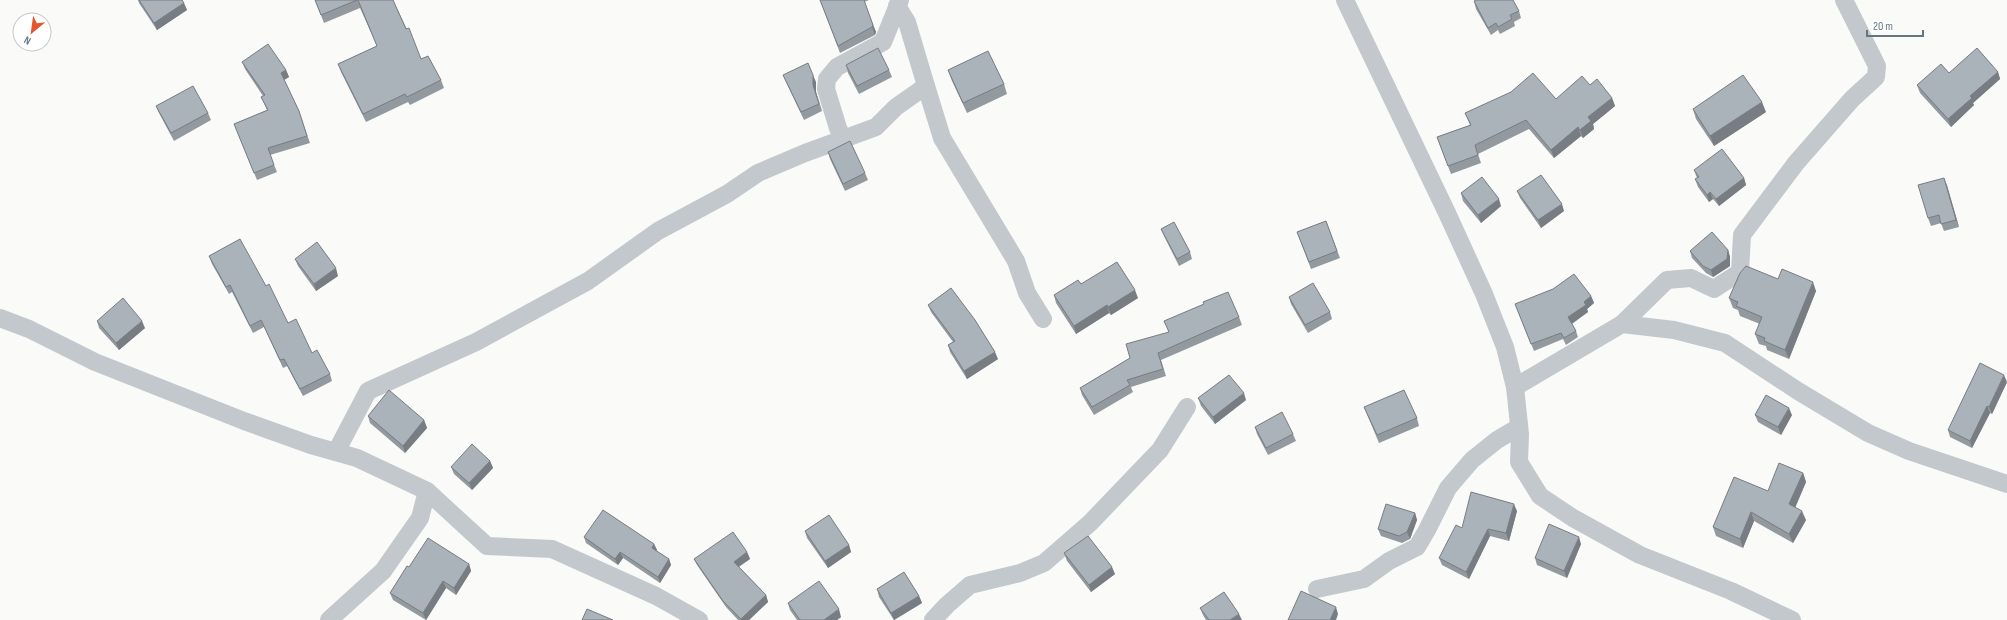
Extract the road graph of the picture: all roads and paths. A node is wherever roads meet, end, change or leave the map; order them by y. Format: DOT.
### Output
graph roads {
  1 [pos="1345,0"];
  2 [pos="1844,0"];
  3 [pos="898,3"];
  4 [pos="926,86"];
  5 [pos="843,139"];
  6 [pos="0,318"];
  7 [pos="1043,319"];
  8 [pos="1622,324"];
  9 [pos="1516,387"];
  10 [pos="1187,407"];
  11 [pos="1519,427"];
  12 [pos="336,452"];
  13 [pos="2007,484"];
  14 [pos="427,491"];
  15 [pos="1317,589"];
  16 [pos="328,620"];
  17 [pos="700,620"];
  18 [pos="933,620"];
  19 [pos="1792,620"];
  1 -- 9 [label="street"];
  2 -- 8 [label="street"];
  3 -- 4 [label="street"];
  3 -- 5 [label="street"];
  4 -- 5 [label="street"];
  4 -- 7 [label="street"];
  5 -- 12 [label="street"];
  6 -- 12 [label="street"];
  8 -- 9 [label="street"];
  8 -- 13 [label="street"];
  9 -- 11 [label="street"];
  10 -- 18 [label="street"];
  11 -- 15 [label="street"];
  11 -- 19 [label="street"];
  12 -- 14 [label="street"];
  14 -- 16 [label="street"];
  14 -- 17 [label="street"];
}
